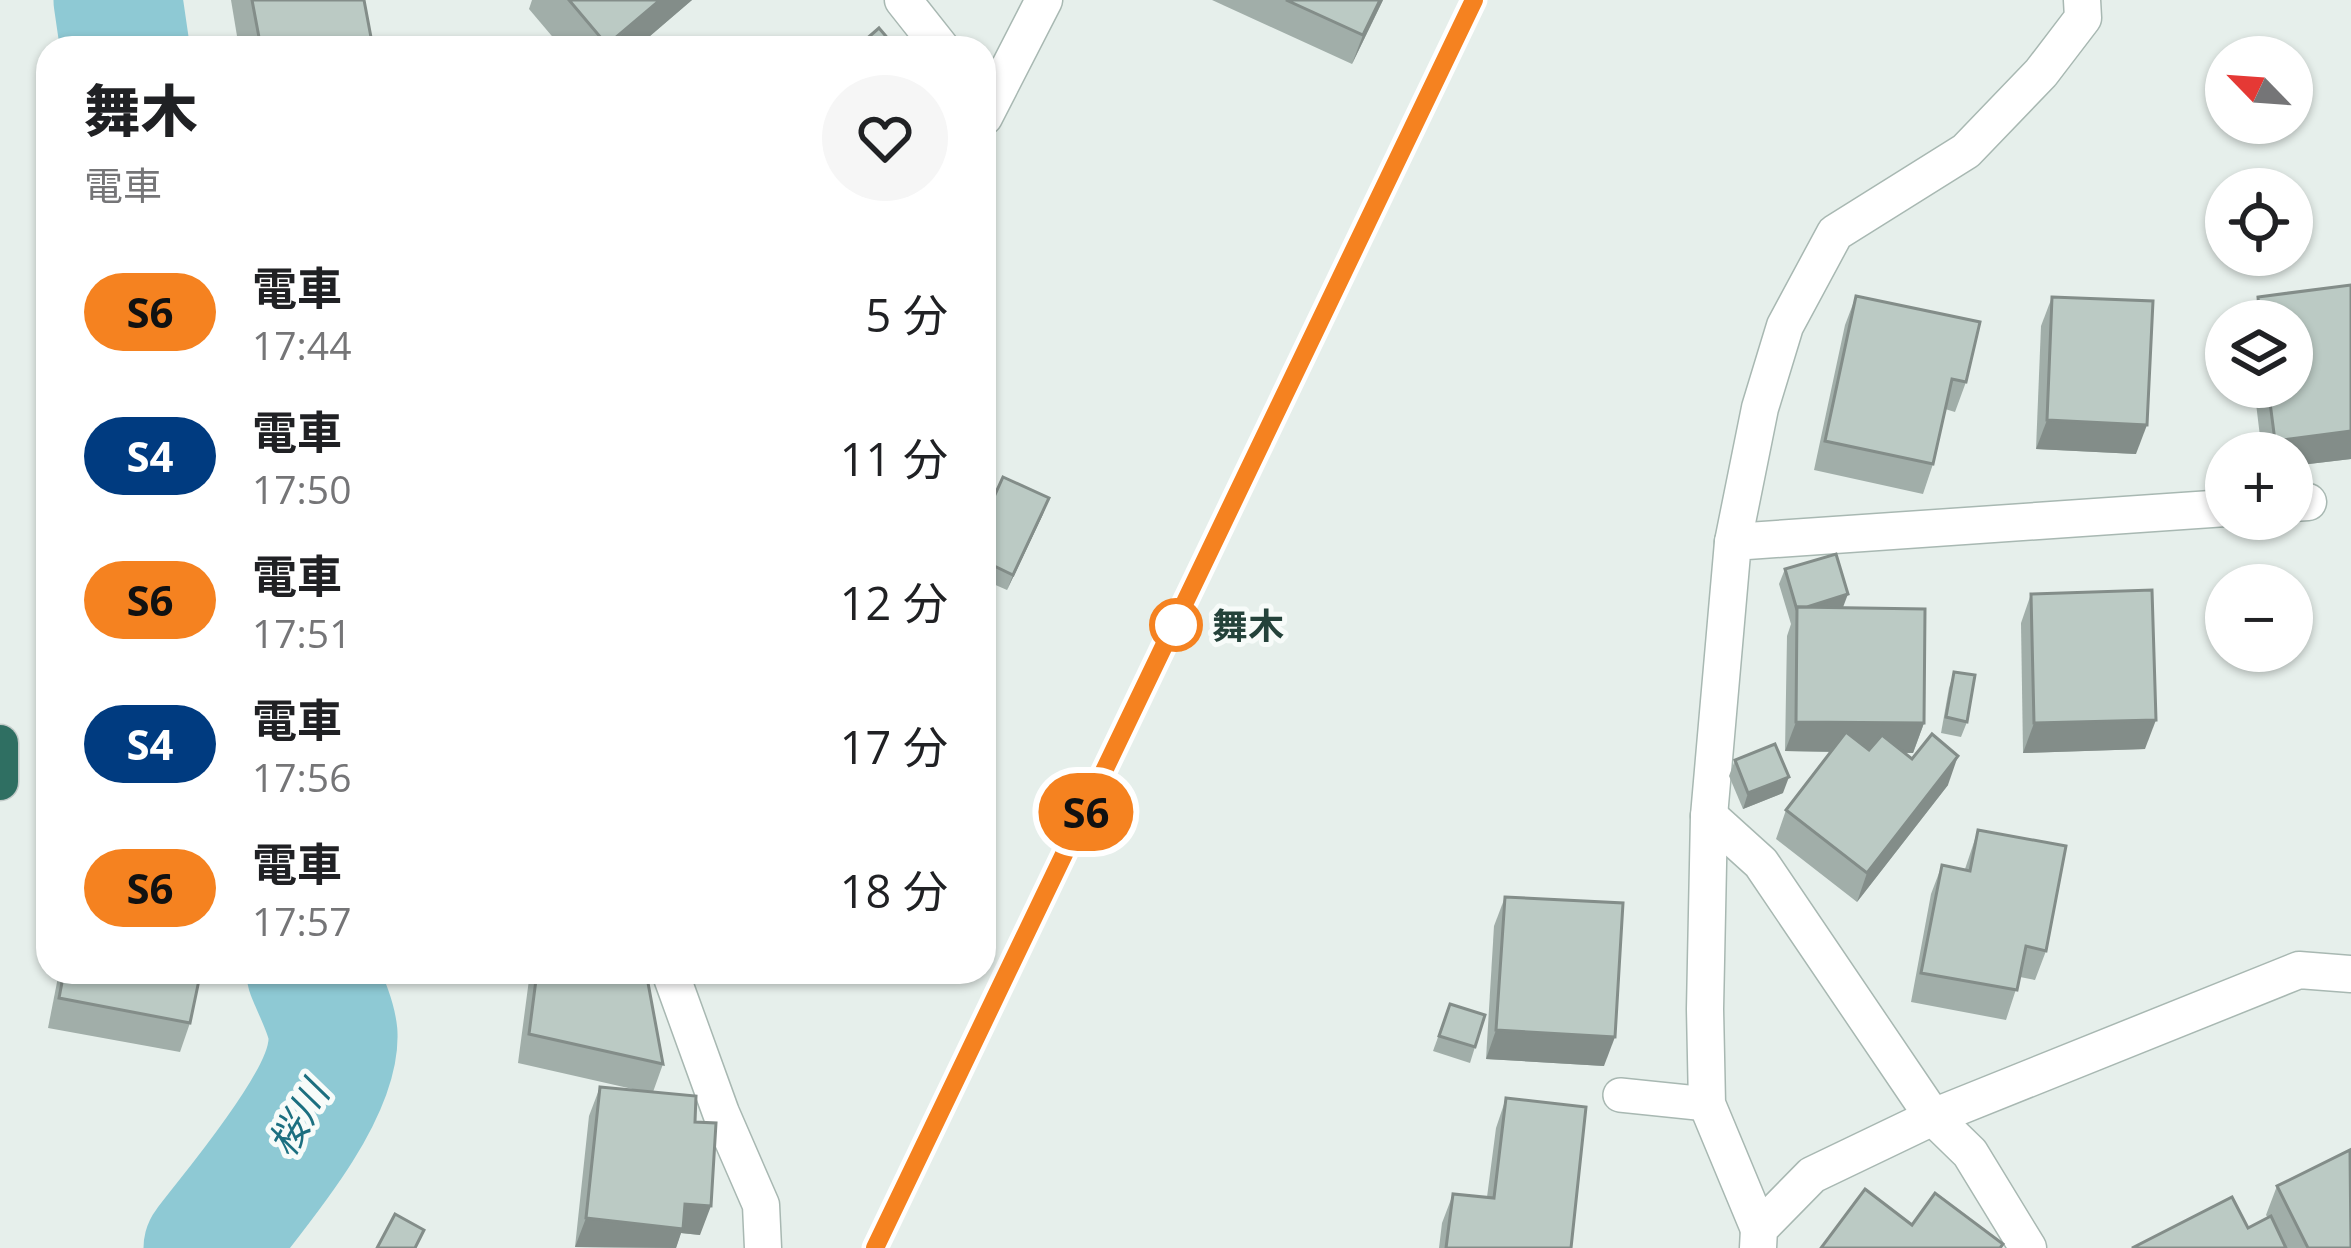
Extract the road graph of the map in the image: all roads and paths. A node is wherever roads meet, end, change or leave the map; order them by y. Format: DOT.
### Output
graph roads {
  1 [pos="903,0"];
  2 [pos="1044,0"];
  3 [pos="2082,0"];
  4 [pos="932,36"];
  5 [pos="996,86"];
  6 [pos="2205,509"];
  7 [pos="1733,542"];
  8 [pos="0,743"];
  9 [pos="0,782"];
  10 [pos="1709,816"];
  11 [pos="2351,974"];
  12 [pos="674,984"];
  13 [pos="1620,1095"];
  14 [pos="1707,1104"];
  15 [pos="1933,1117"];
  16 [pos="1759,1238"];
  17 [pos="764,1248"];
  18 [pos="2028,1248"];
  1 -- 4 [label="street"];
  2 -- 5 [label="street"];
  3 -- 7 [label="street"];
  6 -- 7 [label="street"];
  7 -- 10 [label="street"];
  8 -- 9 [label="highway"];
  10 -- 14 [label="street"];
  10 -- 15 [label="street"];
  11 -- 15 [label="street"];
  12 -- 17 [label="street"];
  13 -- 14 [label="lane"];
  14 -- 16 [label="street"];
  15 -- 16 [label="street"];
  15 -- 18 [label="street"];
}
